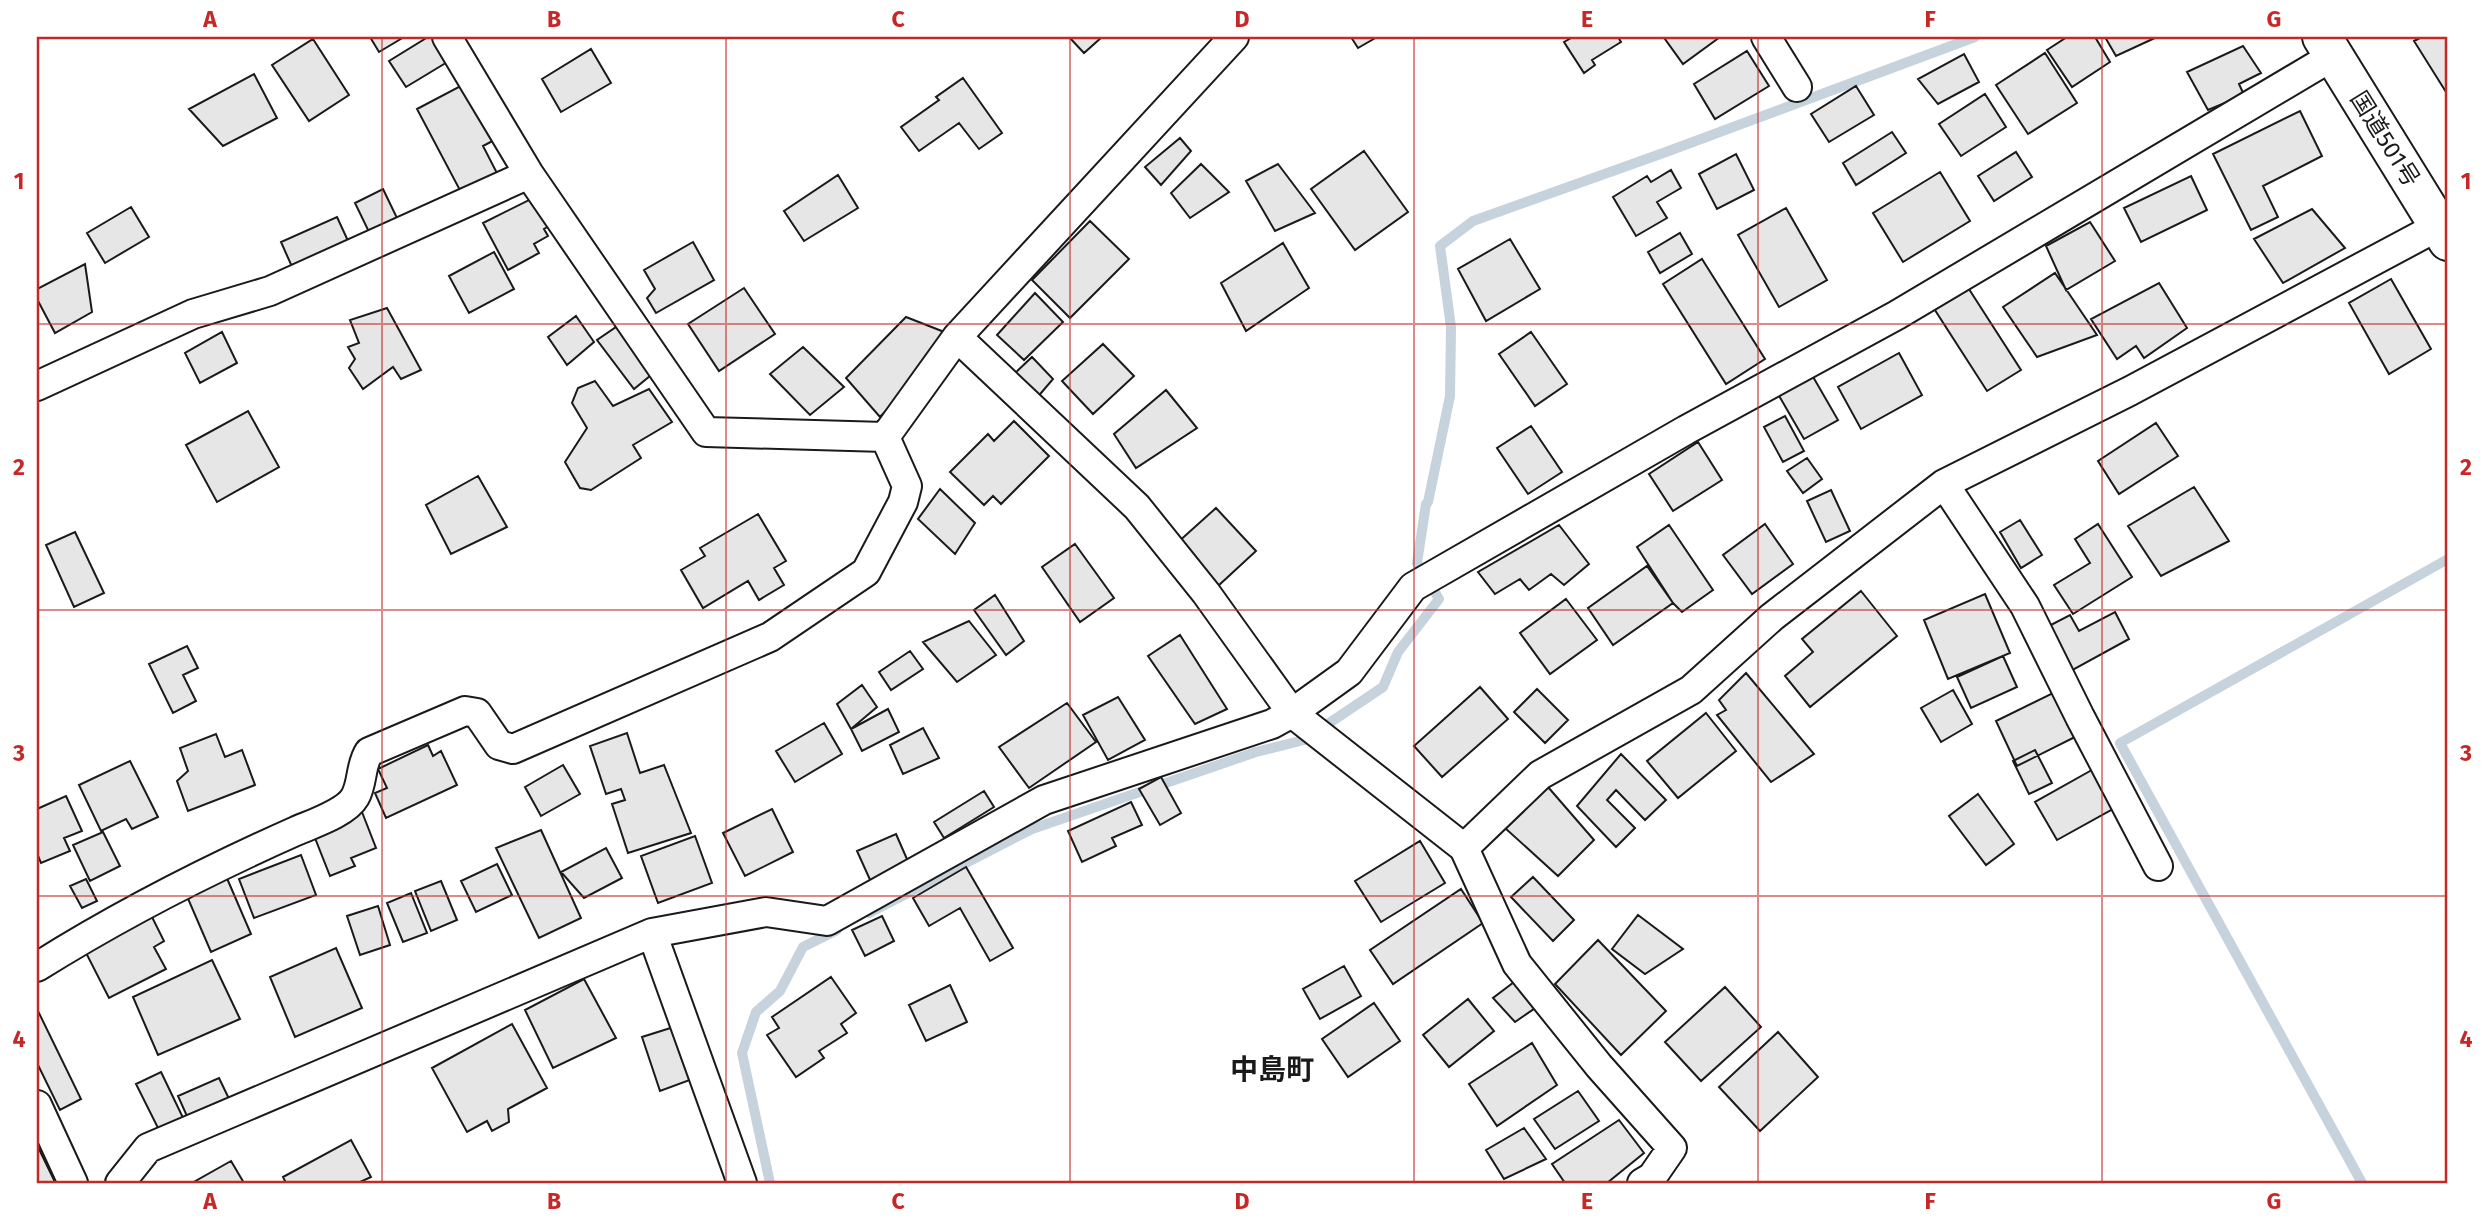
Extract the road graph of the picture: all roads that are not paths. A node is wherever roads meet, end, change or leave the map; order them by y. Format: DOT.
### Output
graph roads {
  1 [pos="447,37"];
  2 [pos="1234,37"];
  3 [pos="1766,37"];
  4 [pos="2327,47"];
  5 [pos="1797,87"];
  6 [pos="529,174"];
  7 [pos="2445,229"];
  8 [pos="957,337"];
  9 [pos="37,386"];
  10 [pos="885,438"];
  11 [pos="1944,484"];
  12 [pos="1292,713"];
  13 [pos="1464,848"];
  14 [pos="2158,866"];
  15 [pos="652,933"];
  16 [pos="37,967"];
  17 [pos="37,1105"];
  18 [pos="73,1183"];
  19 [pos="120,1183"];
  20 [pos="742,1183"];
  21 [pos="1642,1183"];
  1 -- 6 [label="street"];
  2 -- 8 [label="street"];
  3 -- 5 [label="street"];
  4 -- 7 [label="highway, 国道501号"];
  4 -- 12 [label="street"];
  6 -- 9 [label="street"];
  6 -- 10 [label="street"];
  7 -- 11 [label="street"];
  8 -- 10 [label="street"];
  8 -- 12 [label="street"];
  10 -- 16 [label="street"];
  11 -- 13 [label="street"];
  11 -- 14 [label="street"];
  12 -- 13 [label="street"];
  12 -- 15 [label="street"];
  13 -- 21 [label="street"];
  15 -- 19 [label="street"];
  15 -- 20 [label="street"];
  17 -- 18 [label="street"];
}
